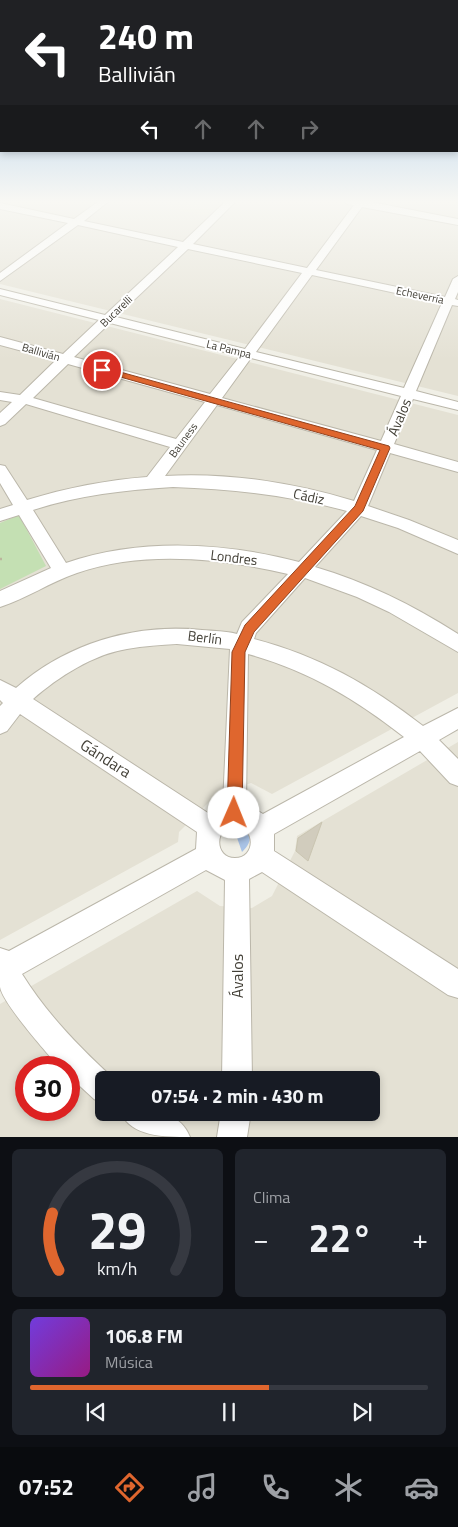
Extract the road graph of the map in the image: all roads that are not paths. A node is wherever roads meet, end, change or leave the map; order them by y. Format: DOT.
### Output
graph roads {
  1 [pos="32,254"];
  2 [pos="176,254"];
  3 [pos="229,254"];
  4 [pos="321,254"];
  5 [pos="309,271"];
  6 [pos="0,278"];
  7 [pos="458,279"];
  8 [pos="0,292"];
  9 [pos="453,302"];
  10 [pos="108,319"];
  11 [pos="0,341"];
  12 [pos="247,353"];
  13 [pos="66,359"];
  14 [pos="408,394"];
  15 [pos="0,396"];
  16 [pos="22,399"];
  17 [pos="212,400"];
  18 [pos="458,406"];
  19 [pos="0,421"];
  20 [pos="179,445"];
  21 [pos="386,448"];
  22 [pos="458,467"];
  23 [pos="0,470"];
  24 [pos="153,481"];
  25 [pos="22,507"];
  26 [pos="359,508"];
  27 [pos="0,515"];
  28 [pos="458,547"];
  29 [pos="303,569"];
  30 [pos="61,570"];
  31 [pos="0,600"];
  32 [pos="242,643"];
  33 [pos="458,644"];
  34 [pos="0,689"];
  35 [pos="18,700"];
  36 [pos="458,718"];
  37 [pos="0,724"];
  38 [pos="422,738"];
  39 [pos="458,775"];
  40 [pos="234,813"];
  41 [pos="211,828"];
  42 [pos="259,829"];
  43 [pos="210,854"];
  44 [pos="260,856"];
  45 [pos="237,872"];
  46 [pos="1,967"];
  47 [pos="458,985"];
  48 [pos="237,1071"];
  49 [pos="95,1081"];
  50 [pos="149,1121"];
  51 [pos="235,1121"];
  52 [pos="175,1137"];
  53 [pos="232,1137"];
  1 -- 6 [label="street"];
  2 -- 10 [label="street, Bucarelli"];
  3 -- 5 [label="street, Echeverría"];
  4 -- 5 [label="street, Bauness"];
  5 -- 9 [label="street, Echeverría"];
  5 -- 12 [label="street, Bauness"];
  7 -- 9 [label="street, Ávalos"];
  8 -- 10 [label="street, La Pampa"];
  9 -- 14 [label="street, Ávalos"];
  10 -- 12 [label="street, La Pampa"];
  10 -- 13 [label="street, Bucarelli"];
  11 -- 13 [label="street, Ballivián"];
  12 -- 14 [label="street, La Pampa"];
  12 -- 17 [label="street, Bauness"];
  13 -- 16 [label="street, Bucarelli"];
  13 -- 17 [label="street, Ballivián"];
  14 -- 18 [label="street, La Pampa"];
  14 -- 21 [label="street, Ávalos"];
  15 -- 16 [label="street"];
  16 -- 19 [label="street, Bucarelli"];
  16 -- 20 [label="street"];
  17 -- 20 [label="street, Bauness"];
  17 -- 21 [label="street, Ballivián"];
  20 -- 24 [label="street, Bauness"];
  21 -- 22 [label="street, Ballivián"];
  21 -- 26 [label="street, Ávalos"];
  23 -- 25 [label="street"];
  24 -- 25 [label="street"];
  24 -- 26 [label="street, Cádiz"];
  25 -- 27 [label="street"];
  25 -- 30 [label="street"];
  26 -- 28 [label="street, Cádiz"];
  26 -- 29 [label="street, Ávalos"];
  29 -- 30 [label="street, Londres"];
  29 -- 32 [label="street, Ávalos"];
  29 -- 33 [label="street, Londres"];
  30 -- 31 [label="street, Londres"];
  32 -- 35 [label="street, Berlín"];
  32 -- 38 [label="street, Berlín"];
  32 -- 40 [label="street, Ávalos"];
  34 -- 35 [label="street, Gándara"];
  35 -- 37 [label="street, Berlín"];
  35 -- 41 [label="street, Gándara"];
  36 -- 38 [label="street"];
  38 -- 39 [label="street, Berlín"];
  38 -- 42 [label="street"];
  40 -- 41 [label="street"];
  40 -- 42 [label="street"];
  41 -- 43 [label="street"];
  42 -- 44 [label="street"];
  43 -- 45 [label="street"];
  43 -- 46 [label="street"];
  44 -- 45 [label="street"];
  44 -- 47 [label="street"];
  45 -- 48 [label="street, Ávalos"];
  46 -- 49 [label="street"];
  50 -- 52 [label="street"];
  51 -- 53 [label="street"];
}
